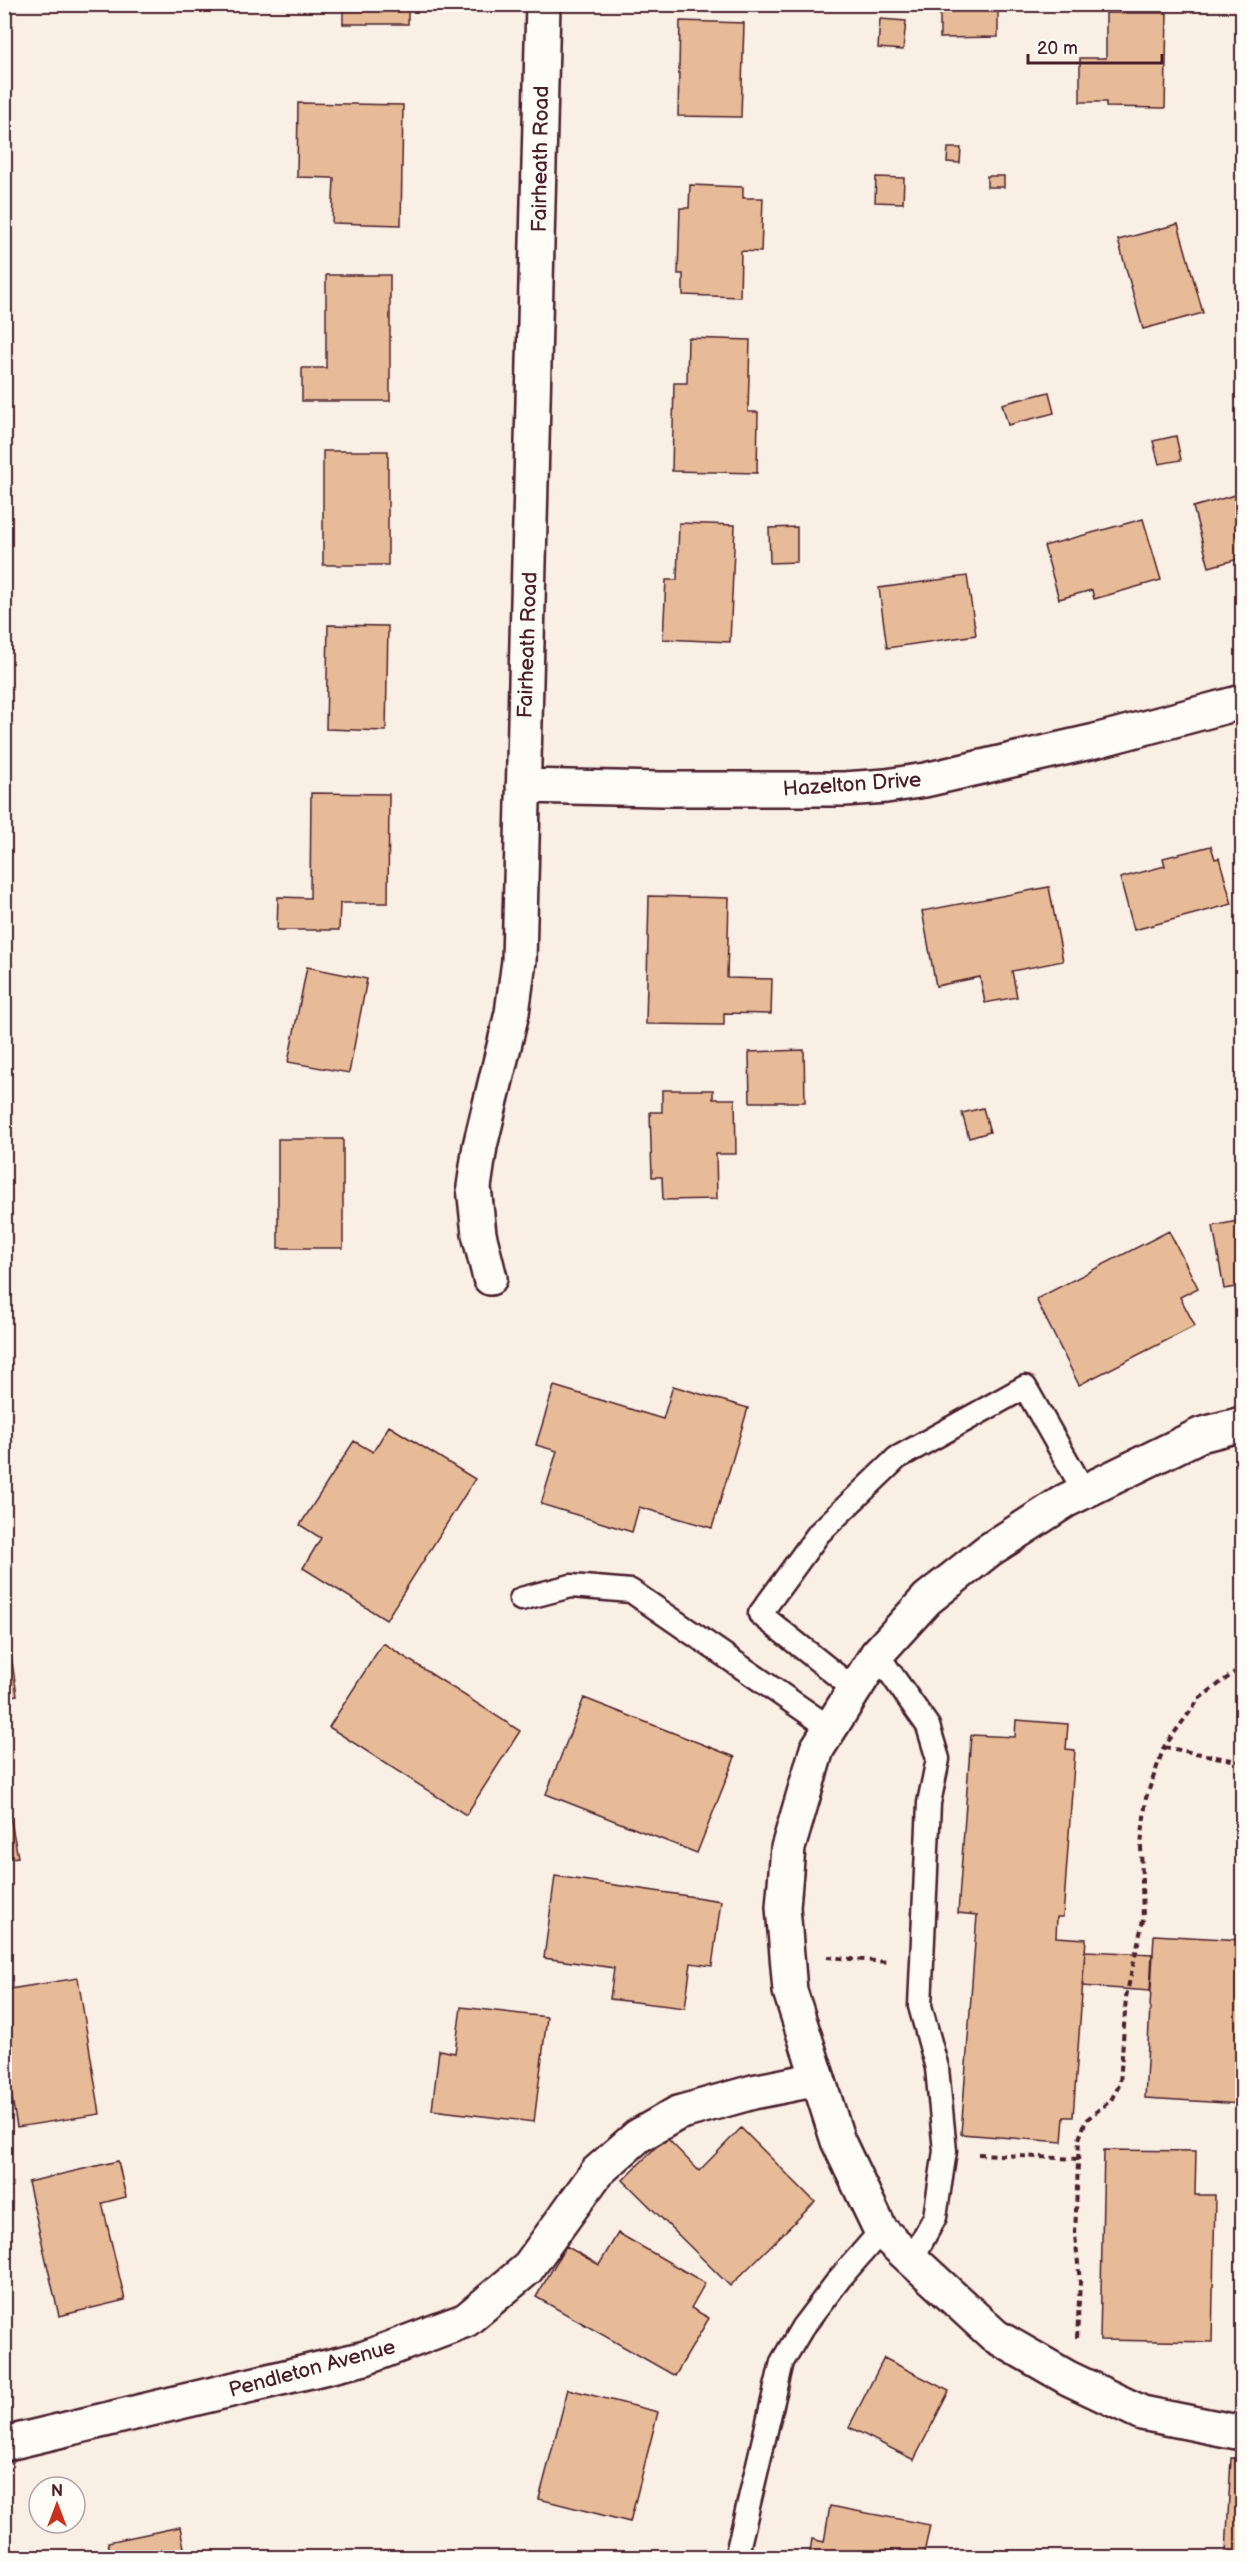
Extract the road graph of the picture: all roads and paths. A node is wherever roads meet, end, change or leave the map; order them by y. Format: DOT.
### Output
graph roads {
  1 [pos="543,4"];
  2 [pos="1242,702"];
  3 [pos="523,786"];
  4 [pos="490,1278"];
  5 [pos="1242,1424"];
  6 [pos="1084,1491"];
  7 [pos="521,1599"];
  8 [pos="876,1654"];
  9 [pos="1242,1667"];
  10 [pos="854,1689"];
  11 [pos="830,1728"];
  12 [pos="1164,1747"];
  13 [pos="1242,1762"];
  14 [pos="822,1957"];
  15 [pos="888,1962"];
  16 [pos="818,2079"];
  17 [pos="977,2153"];
  18 [pos="1079,2159"];
  19 [pos="881,2231"];
  20 [pos="912,2259"];
  21 [pos="1075,2348"];
  22 [pos="1242,2433"];
  23 [pos="4,2444"];
  24 [pos="736,2558"];
  1 -- 3 [label="street, Fairheath Road"];
  2 -- 3 [label="street, Hazelton Drive"];
  3 -- 4 [label="street, Fairheath Road"];
  5 -- 6 [label="street"];
  6 -- 8 [label="street"];
  6 -- 10 [label="lane"];
  7 -- 11 [label="lane"];
  8 -- 10 [label="street"];
  8 -- 20 [label="lane"];
  9 -- 12 [label="path"];
  10 -- 11 [label="street"];
  11 -- 16 [label="street"];
  12 -- 13 [label="path"];
  12 -- 18 [label="path"];
  14 -- 15 [label="path"];
  16 -- 19 [label="street"];
  16 -- 23 [label="street, Pendleton Avenue"];
  17 -- 18 [label="path"];
  18 -- 21 [label="path"];
  19 -- 20 [label="street"];
  19 -- 24 [label="lane"];
  20 -- 22 [label="street"];
}
